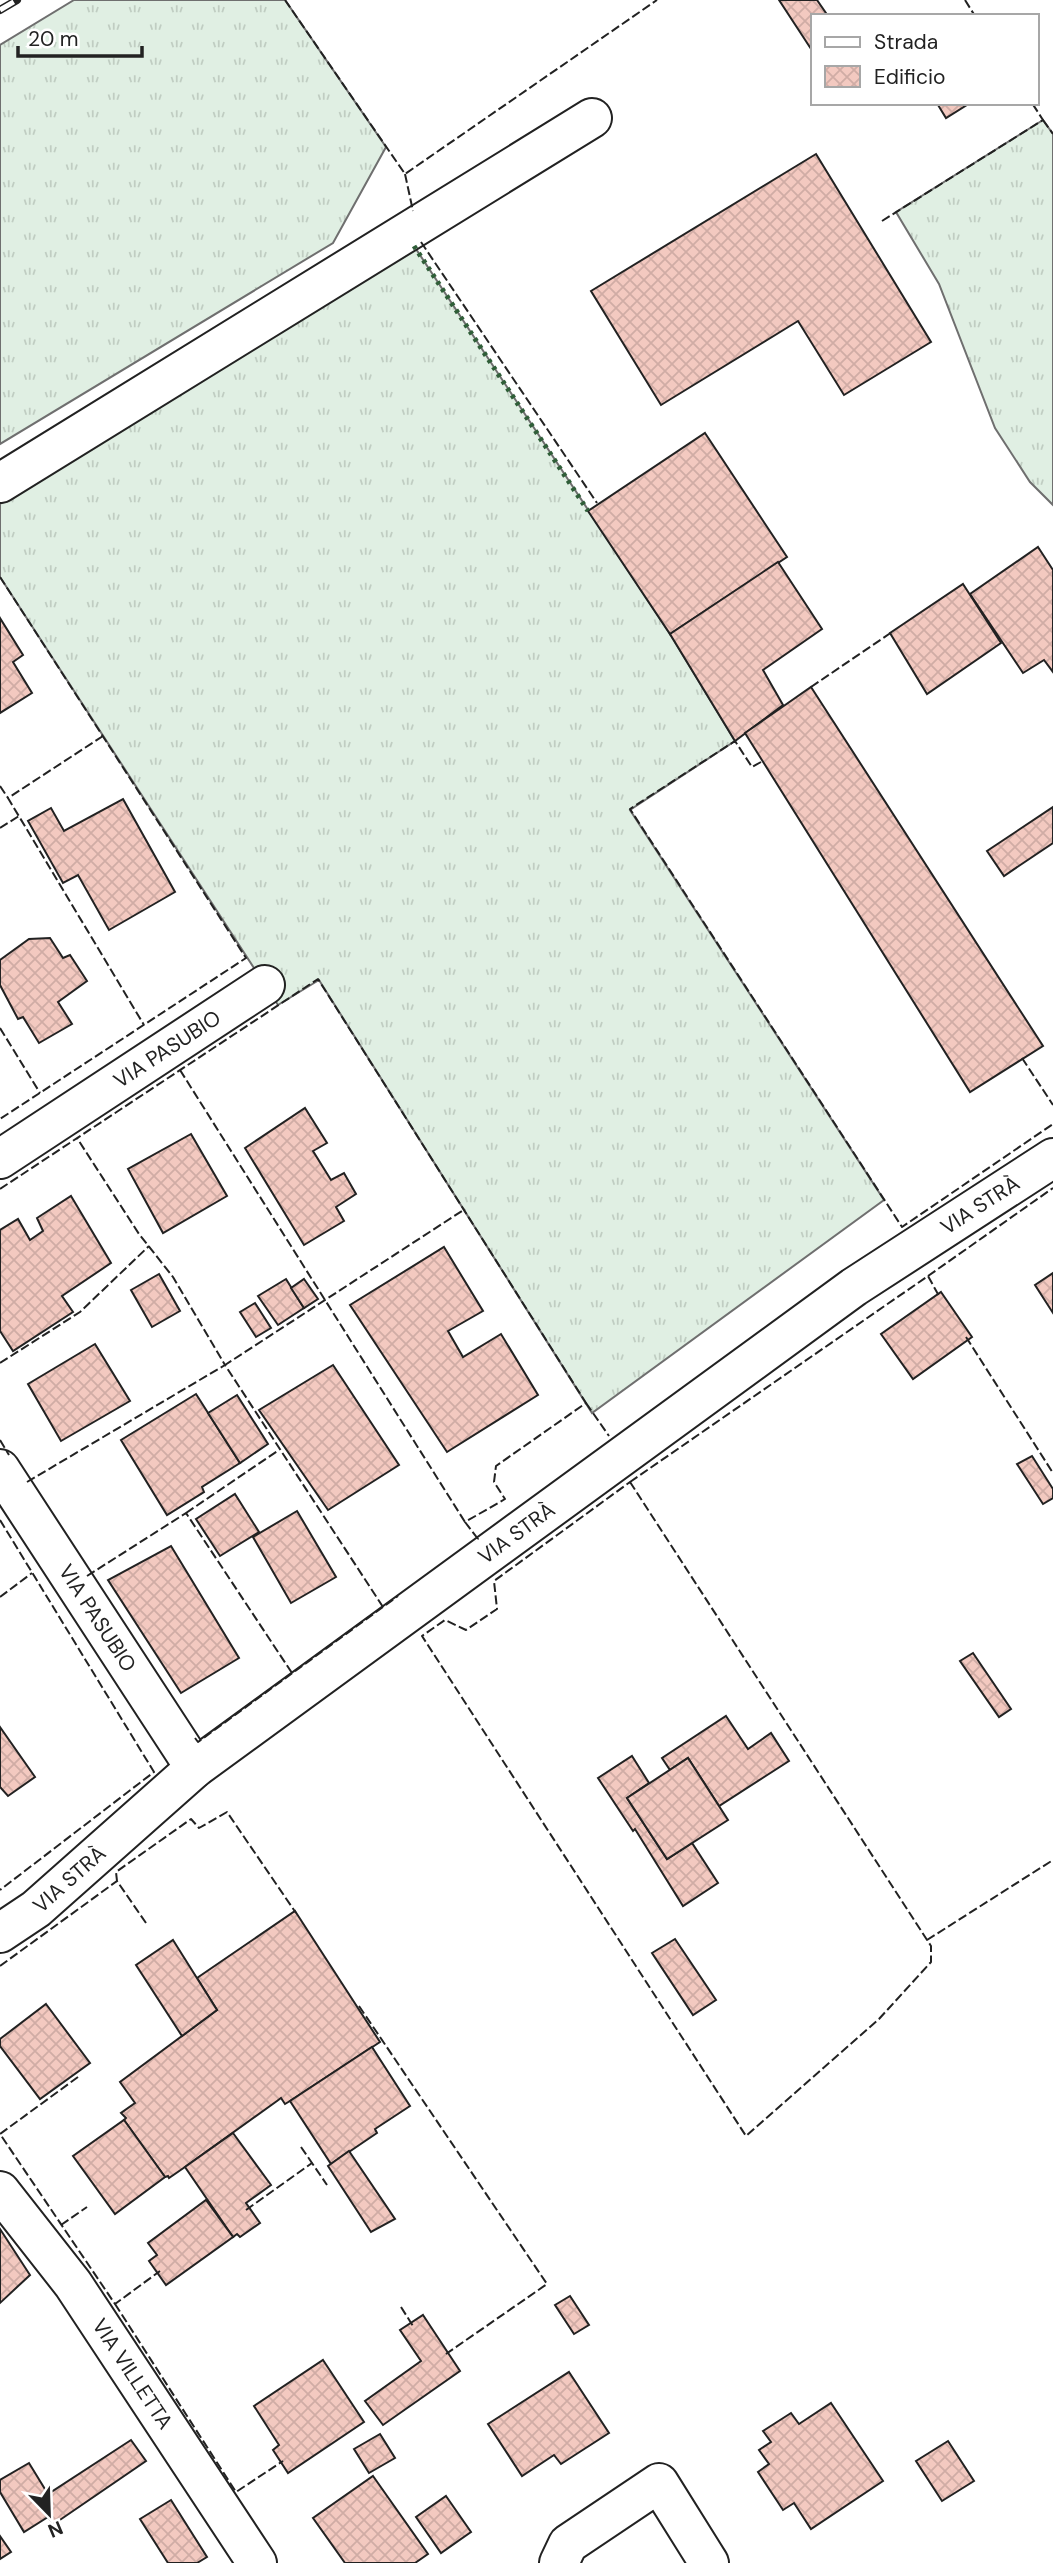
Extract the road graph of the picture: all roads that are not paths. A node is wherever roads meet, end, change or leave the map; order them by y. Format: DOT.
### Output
graph roads {
  1 [pos="592,118"];
  2 [pos="0,483"];
  3 [pos="265,985"];
  4 [pos="1053,1158"];
  5 [pos="0,1159"];
  6 [pos="0,1469"];
  7 [pos="195,1768"];
  8 [pos="0,1933"];
  9 [pos="0,2192"];
  10 [pos="257,2563"];
  11 [pos="559,2563"];
  12 [pos="709,2563"];
  1 -- 2 [label="street"];
  3 -- 5 [label="street, VIA PASUBIO"];
  4 -- 7 [label="street, VIA STRÀ"];
  6 -- 7 [label="street, VIA PASUBIO"];
  7 -- 8 [label="street, VIA STRÀ"];
  9 -- 10 [label="street, VIA VILLETTA"];
  11 -- 12 [label="street"];
}
